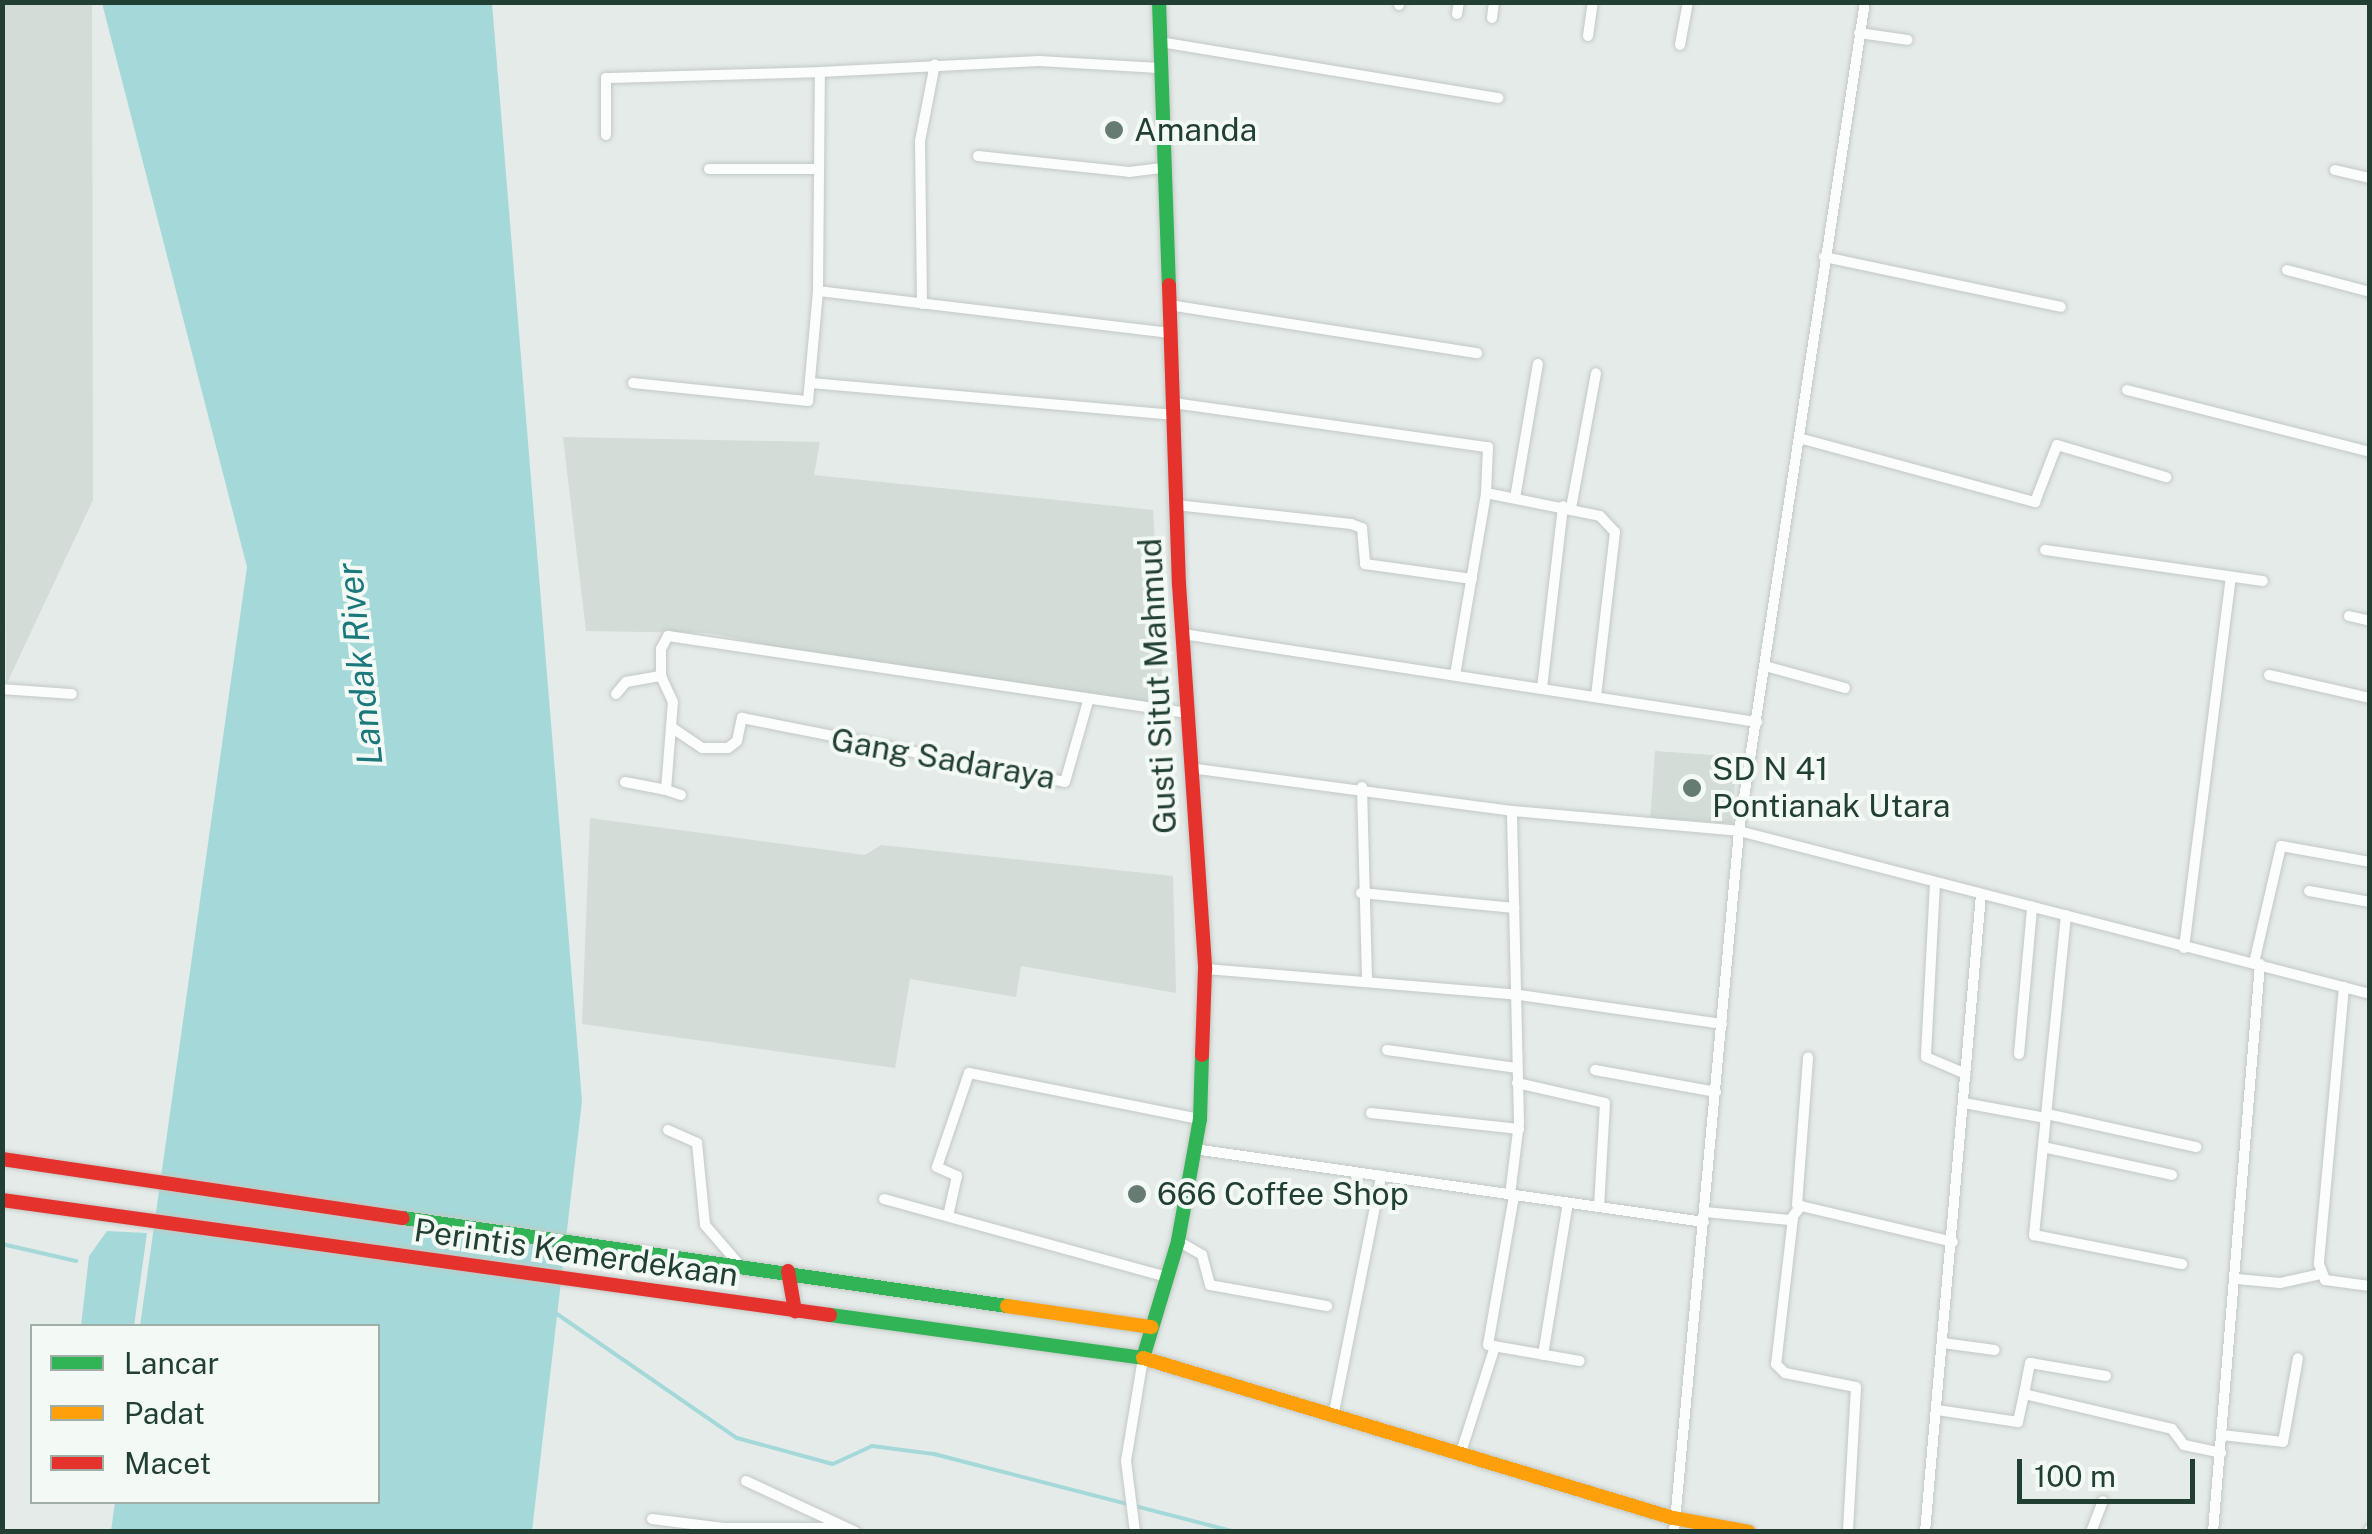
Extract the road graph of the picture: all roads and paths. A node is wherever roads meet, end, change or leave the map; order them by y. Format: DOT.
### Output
graph roads {
  1 [pos="1159,2"];
  2 [pos="1494,2"];
  3 [pos="1593,2"];
  4 [pos="1688,2"];
  5 [pos="1864,2"];
  6 [pos="1492,18"];
  7 [pos="1860,33"];
  8 [pos="1588,36"];
  9 [pos="1908,40"];
  10 [pos="1160,42"];
  11 [pos="1680,46"];
  12 [pos="935,64"];
  13 [pos="1160,68"];
  14 [pos="820,72"];
  15 [pos="1498,98"];
  16 [pos="606,135"];
  17 [pos="978,156"];
  18 [pos="1164,168"];
  19 [pos="709,169"];
  20 [pos="816,169"];
  21 [pos="2334,170"];
  22 [pos="2370,178"];
  23 [pos="1824,257"];
  24 [pos="2287,270"];
  25 [pos="818,291"];
  26 [pos="2370,292"];
  27 [pos="922,304"];
  28 [pos="1169,305"];
  29 [pos="2061,307"];
  30 [pos="1170,333"];
  31 [pos="1477,353"];
  32 [pos="1538,364"];
  33 [pos="1596,373"];
  34 [pos="633,383"];
  35 [pos="810,383"];
  36 [pos="2126,390"];
  37 [pos="1173,409"];
  38 [pos="1799,438"];
  39 [pos="2370,452"];
  40 [pos="2166,477"];
  41 [pos="1486,493"];
  42 [pos="1514,498"];
  43 [pos="1176,505"];
  44 [pos="1567,507"];
  45 [pos="2044,550"];
  46 [pos="2231,578"];
  47 [pos="1472,580"];
  48 [pos="2262,580"];
  49 [pos="2349,616"];
  50 [pos="2370,621"];
  51 [pos="1184,634"];
  52 [pos="1765,666"];
  53 [pos="1455,675"];
  54 [pos="2269,675"];
  55 [pos="661,676"];
  56 [pos="1542,688"];
  57 [pos="1845,688"];
  58 [pos="2,689"];
  59 [pos="72,694"];
  60 [pos="616,694"];
  61 [pos="1596,697"];
  62 [pos="2370,698"];
  63 [pos="1088,701"];
  64 [pos="1186,713"];
  65 [pos="1756,722"];
  66 [pos="671,727"];
  67 [pos="1189,767"];
  68 [pos="626,782"];
  69 [pos="1362,787"];
  70 [pos="666,790"];
  71 [pos="681,796"];
  72 [pos="1512,811"];
  73 [pos="1739,831"];
  74 [pos="2370,862"];
  75 [pos="1934,884"];
  76 [pos="2309,891"];
  77 [pos="1361,892"];
  78 [pos="1981,894"];
  79 [pos="2370,902"];
  80 [pos="2032,907"];
  81 [pos="1514,908"];
  82 [pos="2066,916"];
  83 [pos="2184,948"];
  84 [pos="2257,963"];
  85 [pos="1205,970"];
  86 [pos="1367,980"];
  87 [pos="2344,987"];
  88 [pos="2370,994"];
  89 [pos="1519,995"];
  90 [pos="1722,1024"];
  91 [pos="1386,1050"];
  92 [pos="2020,1054"];
  93 [pos="1808,1057"];
  94 [pos="1516,1068"];
  95 [pos="1594,1070"];
  96 [pos="1966,1074"];
  97 [pos="1518,1083"];
  98 [pos="1716,1092"];
  99 [pos="1964,1103"];
  100 [pos="1371,1113"];
  101 [pos="2046,1116"];
  102 [pos="1200,1119"];
  103 [pos="668,1130"];
  104 [pos="1518,1130"];
  105 [pos="2043,1146"];
  106 [pos="2196,1147"];
  107 [pos="1193,1149"];
  108 [pos="2,1158"];
  109 [pos="2172,1175"];
  110 [pos="1381,1176"];
  111 [pos="1512,1196"];
  112 [pos="884,1199"];
  113 [pos="2,1200"];
  114 [pos="1568,1203"];
  115 [pos="1797,1205"];
  116 [pos="1599,1208"];
  117 [pos="948,1216"];
  118 [pos="1704,1217"];
  119 [pos="1793,1218"];
  120 [pos="1178,1242"];
  121 [pos="1953,1242"];
  122 [pos="737,1262"];
  123 [pos="2182,1264"];
  124 [pos="788,1271"];
  125 [pos="2321,1274"];
  126 [pos="1168,1277"];
  127 [pos="2237,1280"];
  128 [pos="2370,1286"];
  129 [pos="1328,1306"];
  130 [pos="795,1311"];
  131 [pos="1152,1327"];
  132 [pos="1942,1343"];
  133 [pos="1495,1346"];
  134 [pos="1995,1350"];
  135 [pos="1543,1355"];
  136 [pos="1142,1358"];
  137 [pos="2298,1358"];
  138 [pos="1580,1361"];
  139 [pos="2106,1376"];
  140 [pos="2024,1394"];
  141 [pos="1937,1410"];
  142 [pos="1334,1412"];
  143 [pos="2222,1435"];
  144 [pos="1462,1449"];
  145 [pos="2220,1453"];
  146 [pos="746,1481"];
  147 [pos="2102,1501"];
  148 [pos="652,1520"];
  149 [pos="1674,1525"];
  150 [pos="850,1530"];
  151 [pos="1135,1531"];
  152 [pos="1748,1532"];
  153 [pos="1848,1532"];
  154 [pos="1925,1532"];
  155 [pos="2091,1532"];
  156 [pos="2213,1532"];
  1 -- 10 [label="main road, Gusti Situt Mahmud"];
  2 -- 6 [label="street"];
  3 -- 8 [label="street"];
  4 -- 11 [label="street"];
  5 -- 7 [label="street"];
  7 -- 9 [label="street"];
  7 -- 23 [label="street"];
  10 -- 13 [label="main road, Gusti Situt Mahmud"];
  10 -- 15 [label="street"];
  12 -- 13 [label="street"];
  12 -- 14 [label="street"];
  12 -- 27 [label="street"];
  13 -- 18 [label="main road, Gusti Situt Mahmud"];
  14 -- 16 [label="street"];
  14 -- 20 [label="street"];
  17 -- 18 [label="street"];
  18 -- 28 [label="main road, Gusti Situt Mahmud"];
  19 -- 20 [label="street"];
  20 -- 25 [label="street"];
  21 -- 22 [label="street"];
  23 -- 29 [label="street"];
  23 -- 38 [label="street"];
  24 -- 26 [label="street"];
  25 -- 27 [label="street"];
  25 -- 35 [label="street"];
  27 -- 30 [label="street"];
  28 -- 30 [label="main road, Gusti Situt Mahmud"];
  28 -- 31 [label="street"];
  30 -- 37 [label="main road, Gusti Situt Mahmud"];
  32 -- 42 [label="street"];
  33 -- 44 [label="street"];
  34 -- 35 [label="street"];
  35 -- 37 [label="street"];
  36 -- 39 [label="street"];
  37 -- 41 [label="street"];
  37 -- 43 [label="main road, Gusti Situt Mahmud"];
  38 -- 40 [label="street"];
  38 -- 52 [label="street"];
  41 -- 42 [label="street"];
  41 -- 47 [label="street"];
  42 -- 44 [label="street"];
  43 -- 47 [label="street"];
  43 -- 51 [label="main road, Gusti Situt Mahmud"];
  44 -- 56 [label="street"];
  44 -- 61 [label="street"];
  45 -- 46 [label="street"];
  46 -- 48 [label="street"];
  46 -- 83 [label="street"];
  47 -- 53 [label="street"];
  49 -- 50 [label="street"];
  51 -- 53 [label="street"];
  51 -- 64 [label="main road, Gusti Situt Mahmud"];
  52 -- 57 [label="street"];
  52 -- 65 [label="street"];
  53 -- 56 [label="street"];
  54 -- 62 [label="street"];
  55 -- 60 [label="street"];
  55 -- 63 [label="street"];
  55 -- 66 [label="street"];
  56 -- 61 [label="street"];
  58 -- 59 [label="street"];
  61 -- 65 [label="street"];
  63 -- 64 [label="street"];
  63 -- 66 [label="street, Gang Sadaraya"];
  64 -- 67 [label="main road, Gusti Situt Mahmud"];
  65 -- 73 [label="street"];
  66 -- 70 [label="street"];
  67 -- 69 [label="street"];
  67 -- 85 [label="main road, Gusti Situt Mahmud"];
  68 -- 70 [label="street"];
  69 -- 72 [label="street"];
  69 -- 77 [label="street"];
  70 -- 71 [label="street"];
  72 -- 73 [label="street"];
  72 -- 81 [label="street"];
  73 -- 75 [label="street"];
  73 -- 90 [label="street"];
  74 -- 84 [label="street"];
  75 -- 78 [label="street"];
  75 -- 96 [label="street"];
  76 -- 79 [label="street"];
  77 -- 81 [label="street"];
  77 -- 86 [label="street"];
  78 -- 80 [label="street"];
  78 -- 96 [label="street"];
  80 -- 82 [label="street"];
  80 -- 92 [label="street"];
  81 -- 89 [label="street"];
  82 -- 83 [label="street"];
  82 -- 101 [label="street"];
  83 -- 84 [label="street"];
  84 -- 87 [label="street"];
  84 -- 127 [label="street"];
  85 -- 86 [label="street"];
  85 -- 102 [label="main road, Gusti Situt Mahmud"];
  86 -- 89 [label="street"];
  87 -- 88 [label="street"];
  87 -- 125 [label="street"];
  89 -- 90 [label="street"];
  89 -- 94 [label="street"];
  90 -- 98 [label="street"];
  91 -- 94 [label="street"];
  93 -- 115 [label="street"];
  94 -- 97 [label="street"];
  95 -- 98 [label="street"];
  96 -- 99 [label="street"];
  97 -- 104 [label="street"];
  97 -- 116 [label="street"];
  98 -- 118 [label="street"];
  99 -- 101 [label="street"];
  99 -- 121 [label="street"];
  100 -- 104 [label="street"];
  101 -- 105 [label="street"];
  101 -- 106 [label="street"];
  102 -- 107 [label="main road, Gusti Situt Mahmud"];
  102 -- 117 [label="street"];
  103 -- 122 [label="street"];
  104 -- 111 [label="street"];
  105 -- 109 [label="street"];
  105 -- 123 [label="street"];
  107 -- 110 [label="street"];
  107 -- 120 [label="main road, Gusti Situt Mahmud"];
  108 -- 122 [label="main road"];
  110 -- 111 [label="street"];
  110 -- 142 [label="street"];
  111 -- 114 [label="street"];
  111 -- 133 [label="street"];
  112 -- 117 [label="street"];
  113 -- 130 [label="main road, Perintis Kemerdekaan"];
  114 -- 116 [label="street"];
  114 -- 135 [label="street"];
  115 -- 119 [label="street"];
  115 -- 121 [label="street"];
  116 -- 118 [label="street"];
  117 -- 126 [label="street"];
  118 -- 119 [label="street"];
  118 -- 149 [label="street"];
  119 -- 153 [label="street"];
  120 -- 126 [label="main road, Gusti Situt Mahmud"];
  120 -- 129 [label="street"];
  121 -- 132 [label="street"];
  122 -- 124 [label="main road"];
  124 -- 130 [label="main road"];
  124 -- 131 [label="main road"];
  125 -- 127 [label="street"];
  125 -- 128 [label="street"];
  126 -- 131 [label="main road, Gusti Situt Mahmud"];
  127 -- 143 [label="street"];
  130 -- 136 [label="main road, Perintis Kemerdekaan"];
  131 -- 136 [label="main road, Gusti Situt Mahmud"];
  132 -- 134 [label="street"];
  132 -- 141 [label="street"];
  133 -- 135 [label="street"];
  133 -- 144 [label="street"];
  135 -- 138 [label="street"];
  136 -- 142 [label="main road, Perintis Kemerdekaan"];
  136 -- 151 [label="street"];
  137 -- 143 [label="street"];
  139 -- 140 [label="street"];
  140 -- 141 [label="street"];
  140 -- 145 [label="street"];
  141 -- 154 [label="street"];
  142 -- 144 [label="main road, Perintis Kemerdekaan"];
  143 -- 145 [label="street"];
  144 -- 149 [label="main road, Perintis Kemerdekaan"];
  145 -- 156 [label="street"];
  146 -- 150 [label="street"];
  147 -- 155 [label="street"];
  148 -- 150 [label="street"];
  149 -- 152 [label="main road, Perintis Kemerdekaan"];
}
